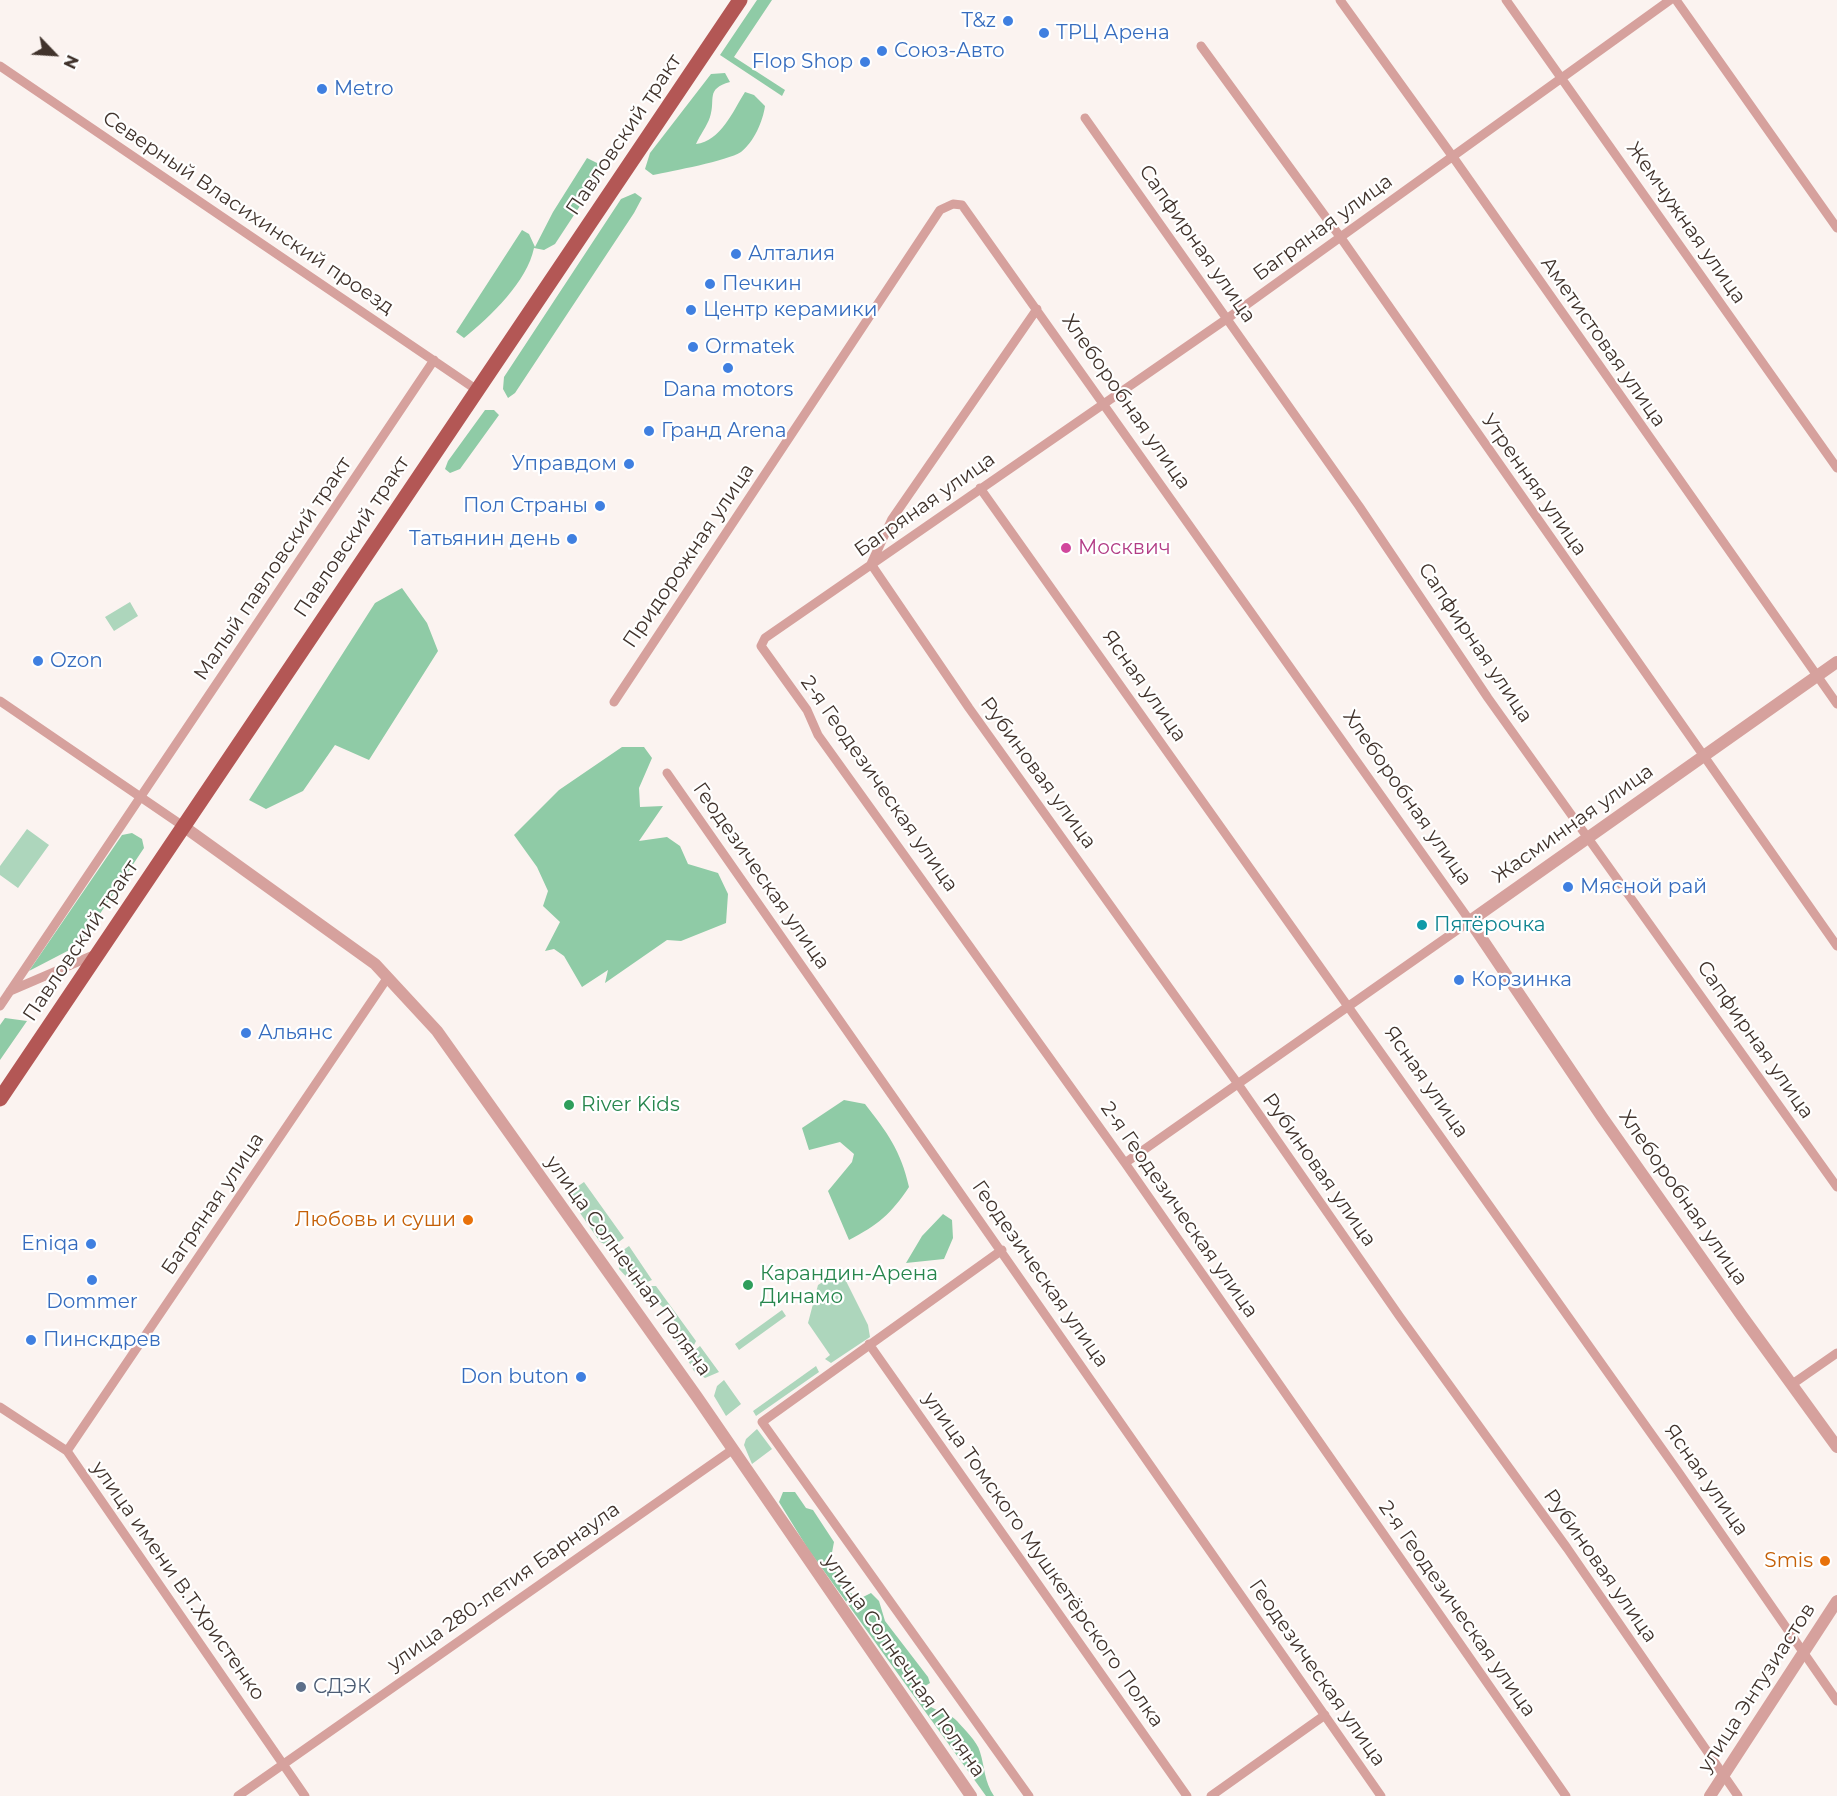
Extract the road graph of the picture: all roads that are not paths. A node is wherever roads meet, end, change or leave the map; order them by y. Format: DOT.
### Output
graph roads {
  1 [pos="740,0"];
  2 [pos="1340,0"];
  3 [pos="1506,0"];
  4 [pos="1670,0"];
  5 [pos="1676,0"];
  6 [pos="1201,46"];
  7 [pos="0,66"];
  8 [pos="1561,78"];
  9 [pos="1085,118"];
  10 [pos="1453,157"];
  11 [pos="962,205"];
  12 [pos="1837,228"];
  13 [pos="1341,238"];
  14 [pos="1037,309"];
  15 [pos="1228,318"];
  16 [pos="434,360"];
  17 [pos="477,390"];
  18 [pos="1102,404"];
  19 [pos="1837,468"];
  20 [pos="980,488"];
  21 [pos="871,564"];
  22 [pos="761,646"];
  23 [pos="1837,662"];
  24 [pos="1817,676"];
  25 [pos="0,701"];
  26 [pos="614,702"];
  27 [pos="1837,704"];
  28 [pos="1702,756"];
  29 [pos="667,773"];
  30 [pos="142,797"];
  31 [pos="183,826"];
  32 [pos="1590,837"];
  33 [pos="1470,921"];
  34 [pos="1837,946"];
  35 [pos="96,954"];
  36 [pos="388,977"];
  37 [pos="10,991"];
  38 [pos="0,1006"];
  39 [pos="1350,1007"];
  40 [pos="1238,1084"];
  41 [pos="0,1099"];
  42 [pos="1125,1163"];
  43 [pos="1837,1187"];
  44 [pos="1002,1250"];
  45 [pos="869,1344"];
  46 [pos="1837,1353"];
  47 [pos="1791,1385"];
  48 [pos="0,1407"];
  49 [pos="1837,1447"];
  50 [pos="732,1450"];
  51 [pos="67,1451"];
  52 [pos="1837,1600"];
  53 [pos="1803,1653"];
  54 [pos="1837,1701"];
  55 [pos="1325,1715"];
  56 [pos="283,1763"];
  57 [pos="1723,1776"];
  58 [pos="238,1796"];
  59 [pos="305,1796"];
  60 [pos="971,1796"];
  61 [pos="1029,1796"];
  62 [pos="1187,1796"];
  63 [pos="1211,1796"];
  64 [pos="1381,1796"];
  65 [pos="1566,1796"];
  66 [pos="1710,1796"];
  67 [pos="1738,1796"];
  1 -- 17 [label="main road, Павловский тракт"];
  2 -- 10 [label="street, Аметистовая улица"];
  3 -- 8 [label="street, Жемчужная улица"];
  4 -- 8 [label="street, Багряная улица"];
  5 -- 12 [label="street"];
  6 -- 13 [label="street, Утренняя улица"];
  7 -- 16 [label="street, Северный Власихинский проезд"];
  8 -- 10 [label="street, Багряная улица"];
  8 -- 19 [label="street, Жемчужная улица"];
  9 -- 15 [label="street, Сапфирная улица"];
  10 -- 13 [label="street, Багряная улица"];
  10 -- 24 [label="street, Аметистовая улица"];
  11 -- 14 [label="street, Хлеборобная улица"];
  11 -- 26 [label="street, Придорожная улица"];
  13 -- 15 [label="street, Багряная улица"];
  13 -- 28 [label="street, Утренняя улица"];
  14 -- 18 [label="street, Хлеборобная улица"];
  14 -- 21 [label="street"];
  15 -- 18 [label="street, Багряная улица"];
  15 -- 32 [label="street, Сапфирная улица"];
  16 -- 17 [label="street, Северный Власихинский проезд"];
  16 -- 30 [label="street, Малый павловский тракт"];
  17 -- 31 [label="main road, Павловский тракт"];
  18 -- 20 [label="street, Багряная улица"];
  18 -- 33 [label="street, Хлеборобная улица"];
  20 -- 21 [label="street, Багряная улица"];
  20 -- 39 [label="street, Ясная улица"];
  21 -- 22 [label="street, Багряная улица"];
  21 -- 40 [label="street, Рубиновая улица"];
  22 -- 42 [label="street, 2-я Геодезическая улица"];
  23 -- 24 [label="street, Жасминная улица"];
  24 -- 27 [label="street, Аметистовая улица"];
  24 -- 28 [label="street, Жасминная улица"];
  25 -- 30 [label="street"];
  28 -- 32 [label="street, Жасминная улица"];
  28 -- 34 [label="street, Утренняя улица"];
  29 -- 44 [label="street, Геодезическая улица"];
  30 -- 31 [label="street"];
  30 -- 37 [label="street"];
  31 -- 35 [label="main road, Павловский тракт"];
  31 -- 36 [label="street, улица Солнечная Поляна"];
  32 -- 33 [label="street, Жасминная улица"];
  32 -- 43 [label="street, Сапфирная улица"];
  33 -- 39 [label="street, Жасминная улица"];
  33 -- 47 [label="street, Хлеборобная улица"];
  35 -- 37 [label="street"];
  35 -- 41 [label="main road, Павловский тракт"];
  36 -- 50 [label="street, улица Солнечная Поляна"];
  36 -- 51 [label="street, Багряная улица"];
  37 -- 38 [label="street"];
  39 -- 40 [label="street, Жасминная улица"];
  39 -- 53 [label="street, Ясная улица"];
  40 -- 42 [label="street, Жасминная улица"];
  40 -- 57 [label="street, Рубиновая улица"];
  42 -- 65 [label="street, 2-я Геодезическая улица"];
  44 -- 45 [label="street"];
  44 -- 55 [label="street, Геодезическая улица"];
  45 -- 61 [label="street"];
  45 -- 62 [label="street, улица Томского Мушкетёрского Полка"];
  46 -- 47 [label="street"];
  47 -- 49 [label="street, Хлеборобная улица"];
  48 -- 51 [label="street, улица имени В.Т.Христенко"];
  50 -- 56 [label="street, улица 280-летия Барнаула"];
  50 -- 60 [label="street, улица Солнечная Поляна"];
  51 -- 56 [label="street, улица имени В.Т.Христенко"];
  52 -- 53 [label="street, улица Энтузиастов"];
  53 -- 54 [label="street, Ясная улица"];
  53 -- 57 [label="street, улица Энтузиастов"];
  55 -- 63 [label="street"];
  55 -- 64 [label="street, Геодезическая улица"];
  56 -- 58 [label="street, улица 280-летия Барнаула"];
  56 -- 59 [label="street, улица имени В.Т.Христенко"];
  57 -- 66 [label="street, улица Энтузиастов"];
  57 -- 67 [label="street, Рубиновая улица"];
}
